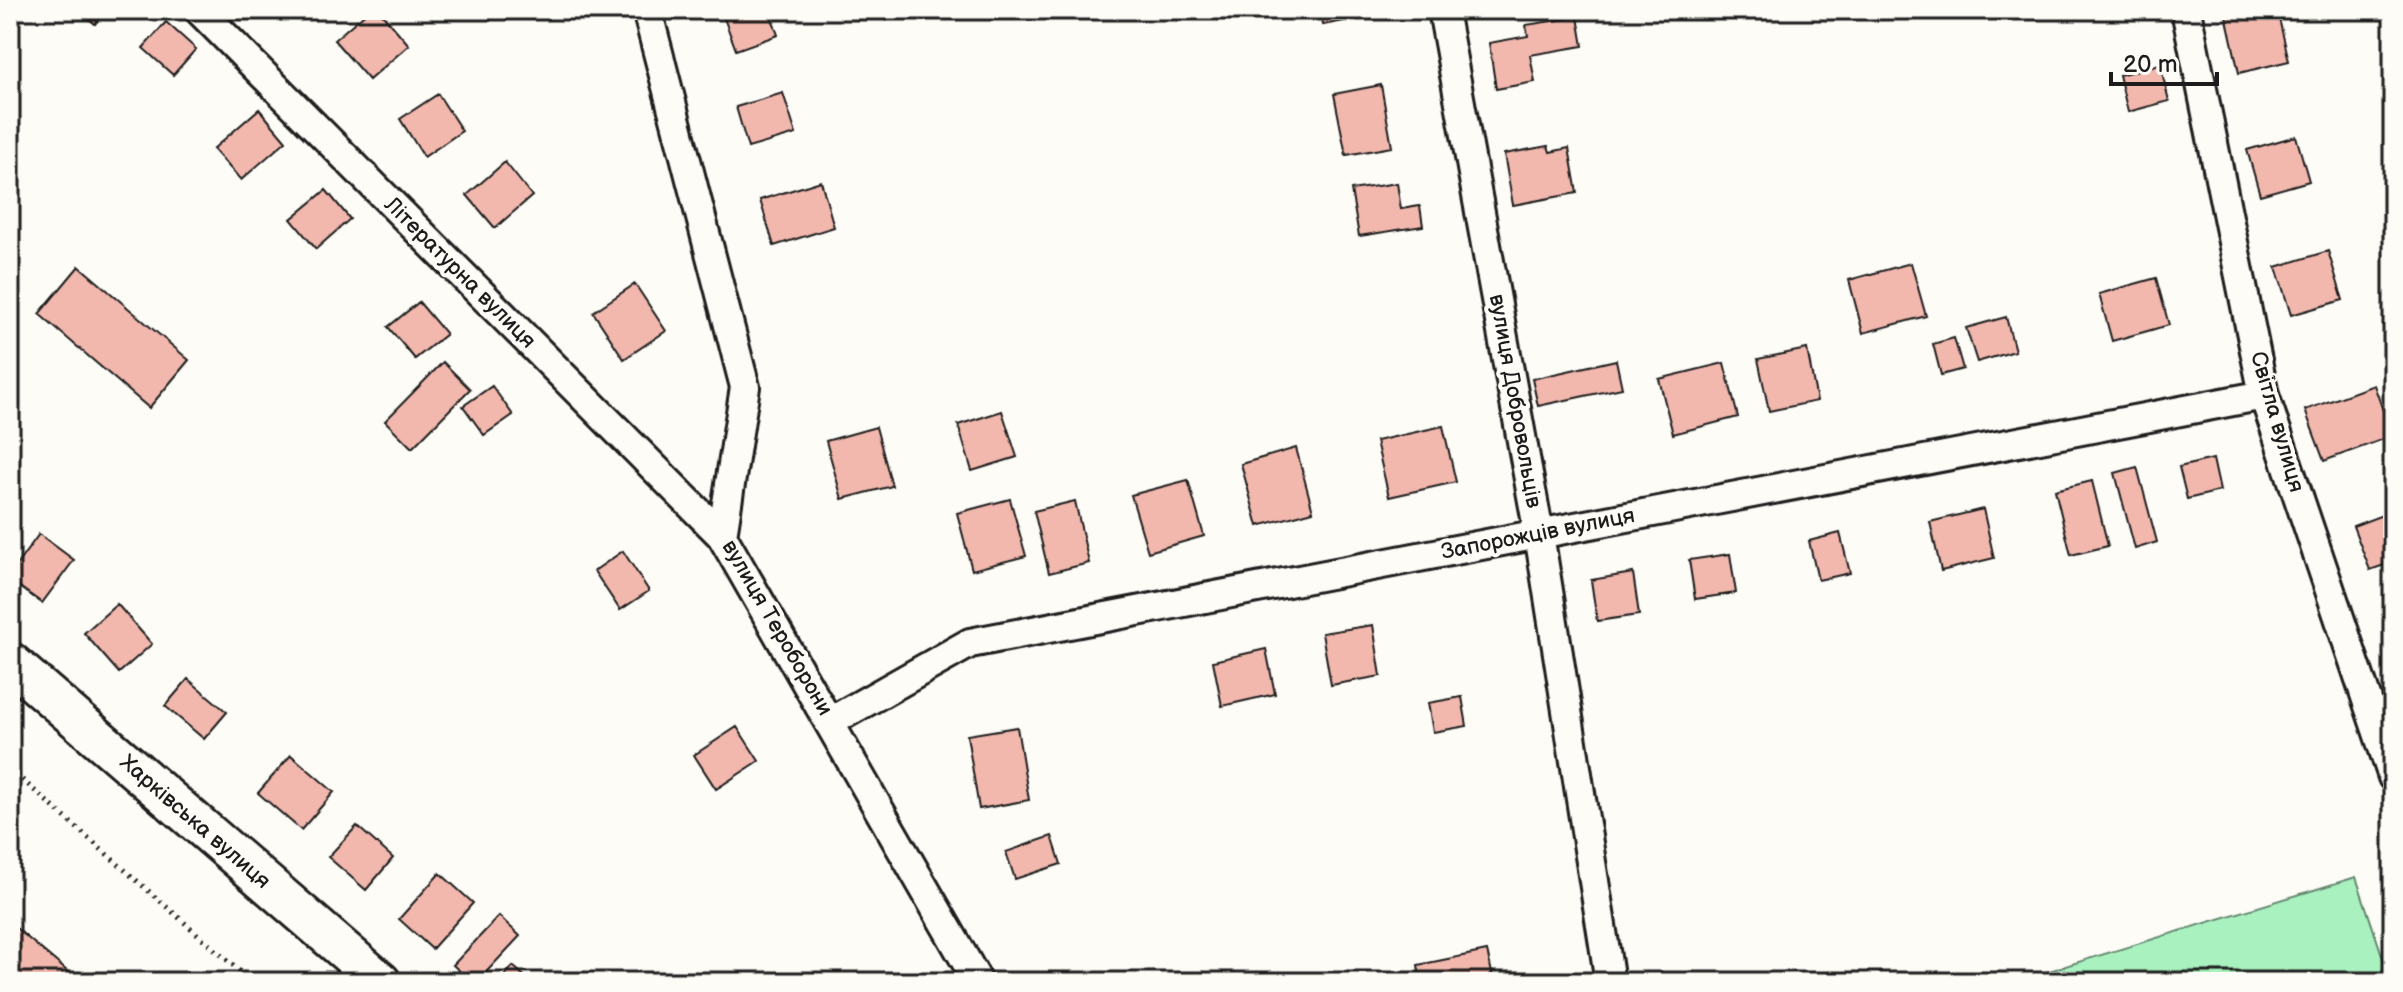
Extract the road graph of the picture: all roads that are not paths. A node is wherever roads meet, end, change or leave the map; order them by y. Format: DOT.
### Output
graph roads {
  1 [pos="199,10"];
  2 [pos="647,10"];
  3 [pos="1443,10"];
  4 [pos="2186,10"];
  5 [pos="2264,395"];
  6 [pos="1539,534"];
  7 [pos="722,536"];
  8 [pos="10,662"];
  9 [pos="830,722"];
  10 [pos="2393,777"];
  11 [pos="381,982"];
  12 [pos="978,982"];
  13 [pos="1610,982"];
  1 -- 7 [label="street, Літературна вулиця"];
  2 -- 7 [label="street, вулиця Тероборони"];
  3 -- 6 [label="street, вулиця Добровольців"];
  4 -- 5 [label="street, Світла вулиця"];
  5 -- 6 [label="street, Запорожців вулиця"];
  5 -- 10 [label="street, Світла вулиця"];
  6 -- 9 [label="street, Запорожців вулиця"];
  6 -- 13 [label="street, вулиця Добровольців"];
  7 -- 9 [label="street, вулиця Тероборони"];
  8 -- 11 [label="street, Харківська вулиця"];
  9 -- 12 [label="street, вулиця Тероборони"];
}
